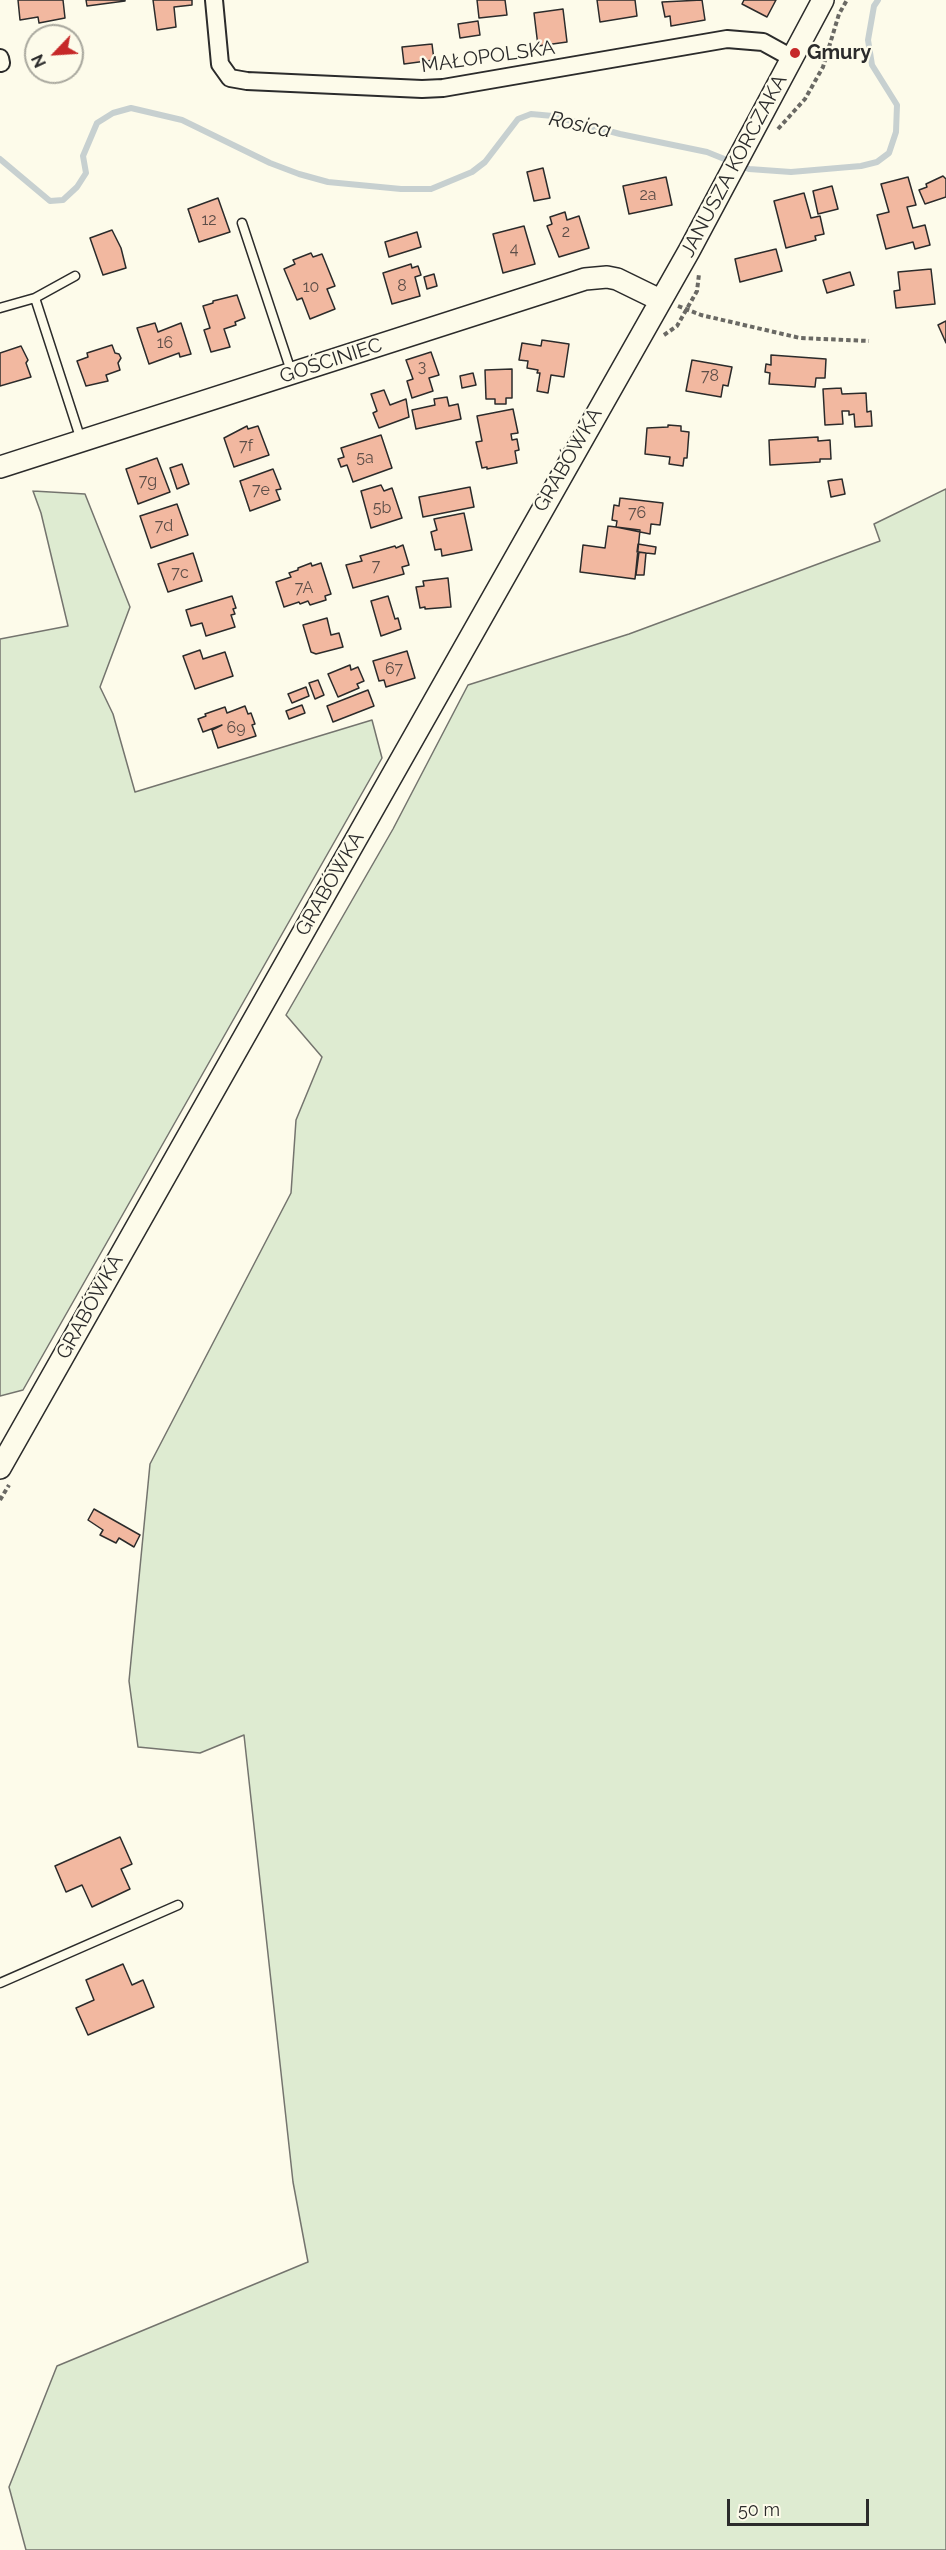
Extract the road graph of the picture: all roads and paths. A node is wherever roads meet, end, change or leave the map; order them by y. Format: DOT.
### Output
graph roads {
  1 [pos="214,0"];
  2 [pos="823,0"];
  3 [pos="847,0"];
  4 [pos="0,58"];
  5 [pos="792,58"];
  6 [pos="1,63"];
  7 [pos="774,134"];
  8 [pos="242,222"];
  9 [pos="75,276"];
  10 [pos="35,298"];
  11 [pos="660,300"];
  12 [pos="0,308"];
  13 [pos="869,341"];
  14 [pos="292,374"];
  15 [pos="81,441"];
  16 [pos="0,466"];
  17 [pos="0,1468"];
  18 [pos="177,1905"];
  19 [pos="0,1983"];
  1 -- 5 [label="street, MAŁOPOLSKA"];
  2 -- 5 [label="street, JANUSZA KORCZAKA"];
  3 -- 7 [label="path"];
  4 -- 6 [label="street"];
  5 -- 11 [label="street, JANUSZA KORCZAKA"];
  8 -- 14 [label="lane"];
  9 -- 10 [label="lane"];
  10 -- 12 [label="lane"];
  10 -- 15 [label="lane"];
  11 -- 13 [label="path"];
  11 -- 14 [label="street, GOŚCINIEC"];
  11 -- 17 [label="street, GRABÓWKA"];
  14 -- 15 [label="street, GOŚCINIEC"];
  15 -- 16 [label="street, GOŚCINIEC"];
  18 -- 19 [label="lane"];
}
